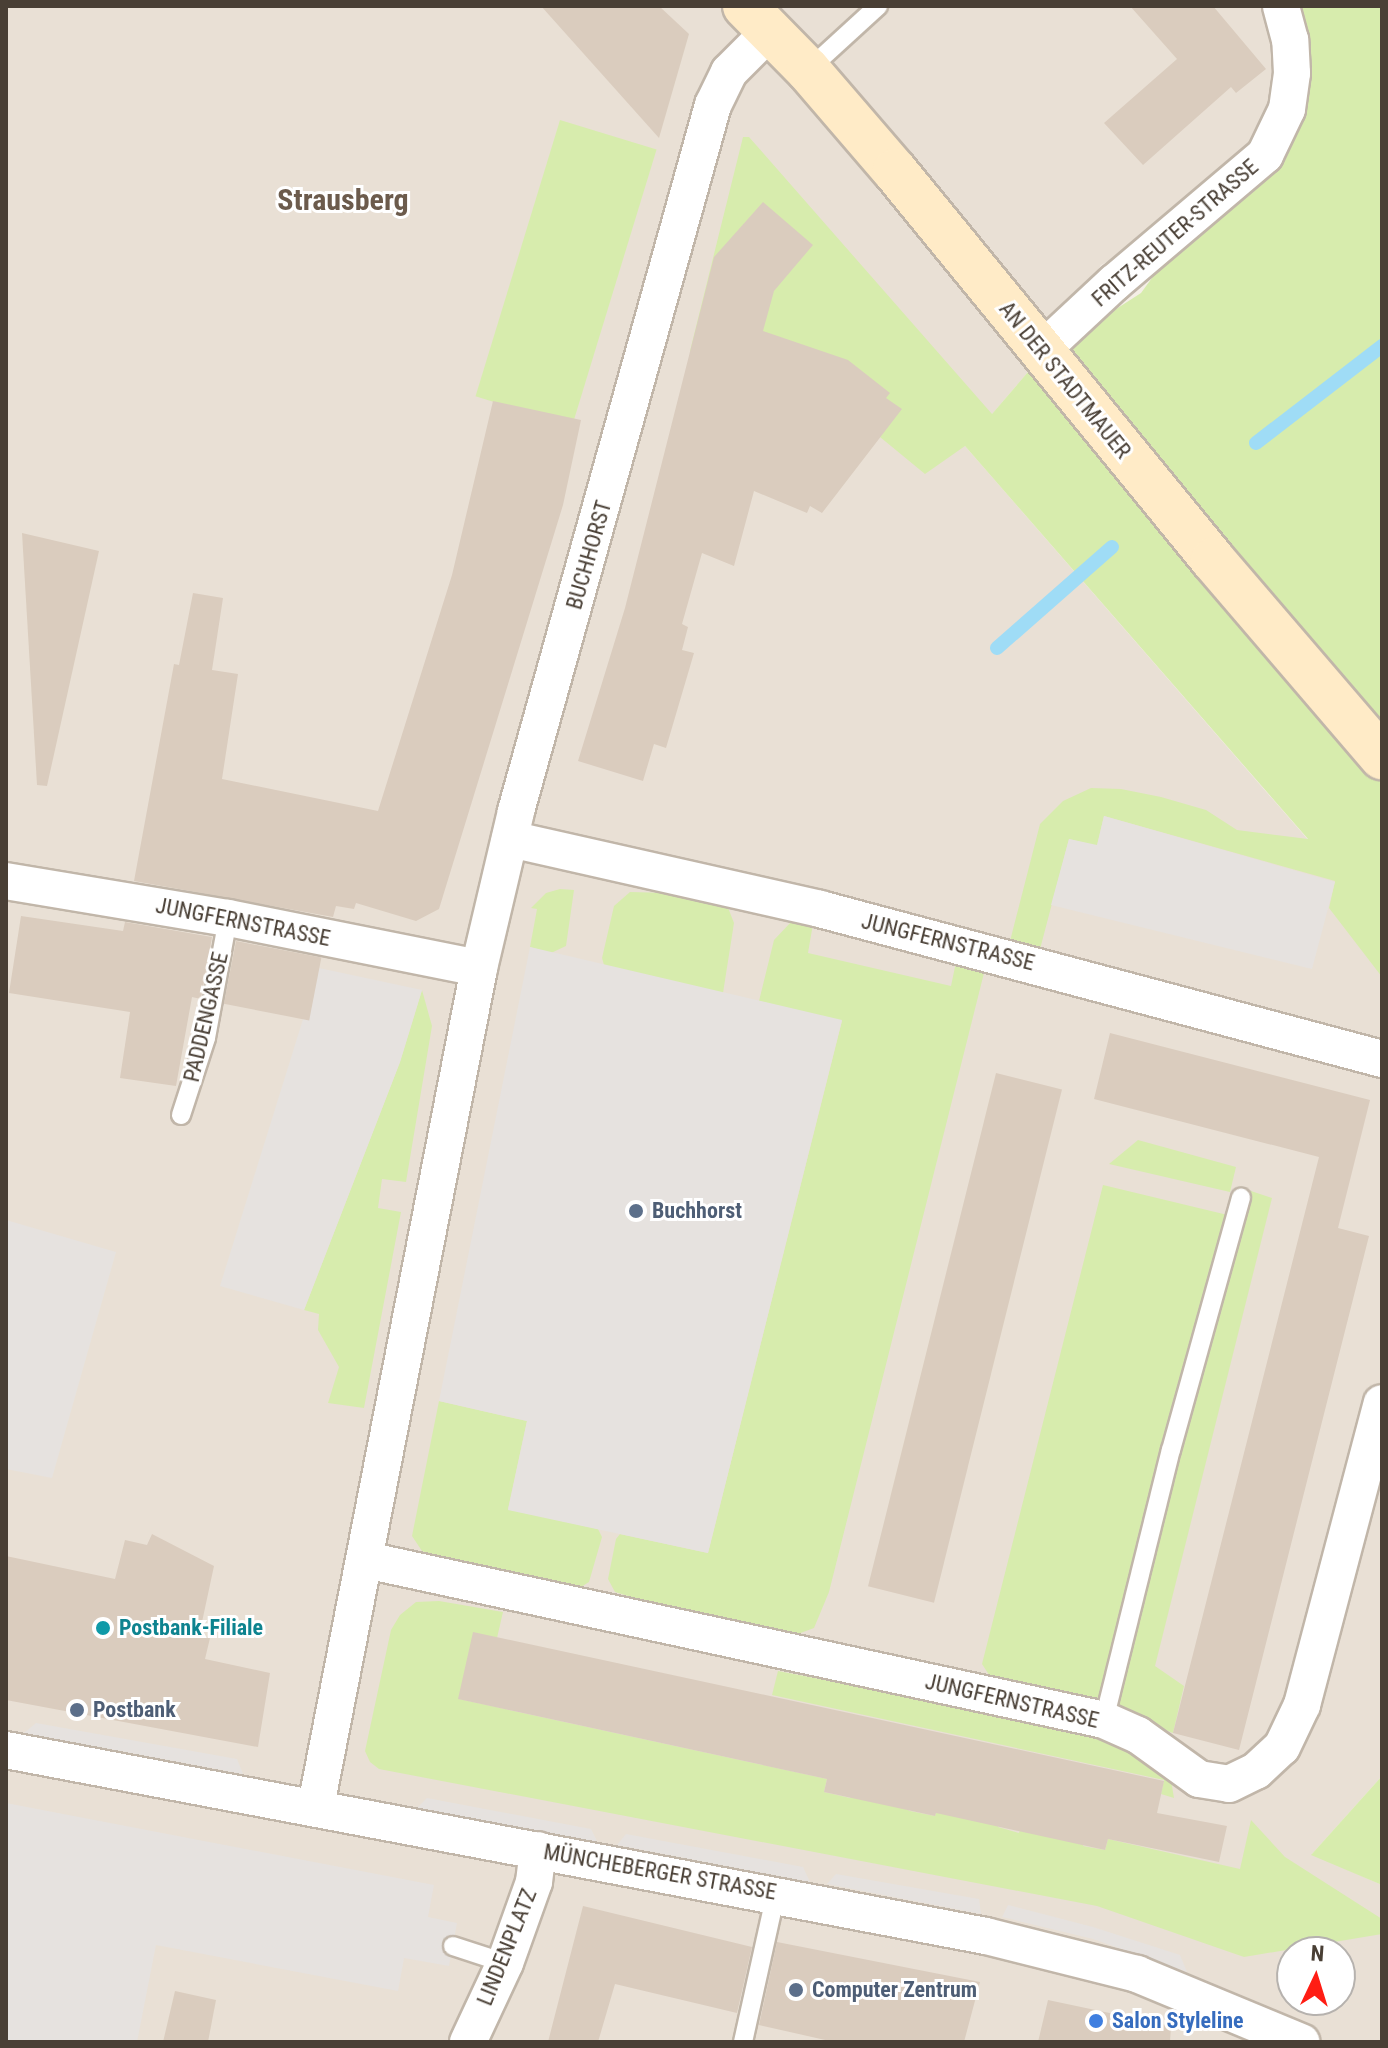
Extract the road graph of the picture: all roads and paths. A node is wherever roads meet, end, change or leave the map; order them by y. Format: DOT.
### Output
graph roads {
  1 [pos="878,6"];
  2 [pos="1281,6"];
  3 [pos="757,18"];
  4 [pos="808,70"];
  5 [pos="1041,351"];
  6 [pos="1382,757"];
  7 [pos="510,839"];
  8 [pos="6,881"];
  9 [pos="228,918"];
  10 [pos="479,968"];
  11 [pos="1382,1059"];
  12 [pos="181,1115"];
  13 [pos="1241,1198"];
  14 [pos="1382,1403"];
  15 [pos="366,1560"];
  16 [pos="1104,1720"];
  17 [pos="6,1750"];
  18 [pos="316,1806"];
  19 [pos="538,1850"];
  20 [pos="776,1893"];
  21 [pos="453,1946"];
  22 [pos="505,1963"];
  23 [pos="468,2042"];
  24 [pos="743,2042"];
  25 [pos="1301,2042"];
  1 -- 4 [label="lane"];
  2 -- 5 [label="street, FRITZ-REUTER-STRASSE"];
  3 -- 4 [label="street, AN DER STADTMAUER"];
  3 -- 7 [label="street, BUCHHORST"];
  4 -- 5 [label="street, AN DER STADTMAUER"];
  5 -- 6 [label="street, AN DER STADTMAUER"];
  7 -- 10 [label="street, BUCHHORST"];
  7 -- 11 [label="street, JUNGFERNSTRASSE"];
  8 -- 9 [label="street, JUNGFERNSTRASSE"];
  9 -- 10 [label="street, JUNGFERNSTRASSE"];
  9 -- 12 [label="lane, PADDENGASSE"];
  10 -- 15 [label="street, BUCHHORST"];
  13 -- 16 [label="lane"];
  14 -- 16 [label="street, JUNGFERNSTRASSE"];
  15 -- 16 [label="street, JUNGFERNSTRASSE"];
  15 -- 18 [label="street, BUCHHORST"];
  17 -- 18 [label="street, MÜNCHEBERGER STRASSE"];
  18 -- 19 [label="street, MÜNCHEBERGER STRASSE"];
  19 -- 20 [label="street, MÜNCHEBERGER STRASSE"];
  19 -- 22 [label="street, LINDENPLATZ"];
  20 -- 24 [label="lane"];
  20 -- 25 [label="street, MÜNCHEBERGER STRASSE"];
  21 -- 22 [label="lane"];
  22 -- 23 [label="street, LINDENPLATZ"];
}
